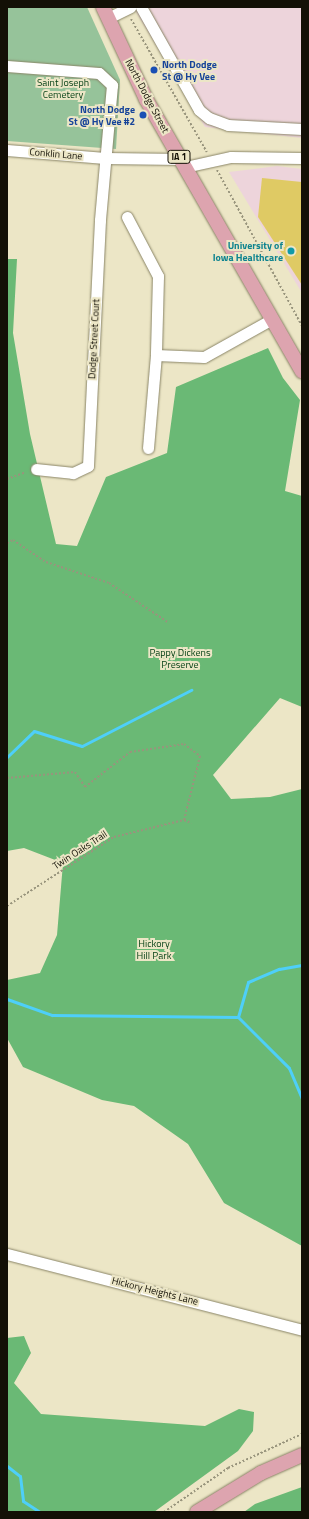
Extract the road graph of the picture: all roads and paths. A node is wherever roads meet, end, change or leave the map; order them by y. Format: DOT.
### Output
graph roads {
  1 [pos="131,7"];
  2 [pos="141,7"];
  3 [pos="105,12"];
  4 [pos="7,66"];
  5 [pos="302,129"];
  6 [pos="7,150"];
  7 [pos="105,158"];
  8 [pos="302,158"];
  9 [pos="183,163"];
  10 [pos="127,217"];
  11 [pos="272,319"];
  12 [pos="156,354"];
  13 [pos="302,371"];
  14 [pos="148,448"];
  15 [pos="36,469"];
  16 [pos="7,479"];
  17 [pos="7,543"];
  18 [pos="169,623"];
  19 [pos="7,778"];
  20 [pos="184,820"];
  21 [pos="191,824"];
  22 [pos="7,906"];
  23 [pos="7,1254"];
  24 [pos="302,1330"];
  25 [pos="302,1434"];
  26 [pos="302,1455"];
  27 [pos="164,1512"];
  28 [pos="196,1512"];
  1 -- 3 [label="street"];
  2 -- 5 [label="street"];
  3 -- 9 [label="main road, North Dodge Street / IA 1"];
  4 -- 7 [label="street"];
  6 -- 7 [label="street, Conklin Lane"];
  7 -- 9 [label="street, Conklin Lane"];
  7 -- 15 [label="street, Dodge Street Court"];
  8 -- 9 [label="street, Conklin Lane"];
  9 -- 11 [label="main road, North Dodge Street / IA 1"];
  10 -- 12 [label="street"];
  11 -- 12 [label="street"];
  11 -- 13 [label="main road, North Dodge Street / IA 1"];
  12 -- 14 [label="street"];
  15 -- 16 [label="path"];
  17 -- 18 [label="path"];
  19 -- 20 [label="path"];
  20 -- 21 [label="path"];
  20 -- 22 [label="path, Twin Oaks Trail"];
  23 -- 24 [label="street, Hickory Heights Lane"];
  25 -- 27 [label="path"];
  26 -- 28 [label="main road"];
}
